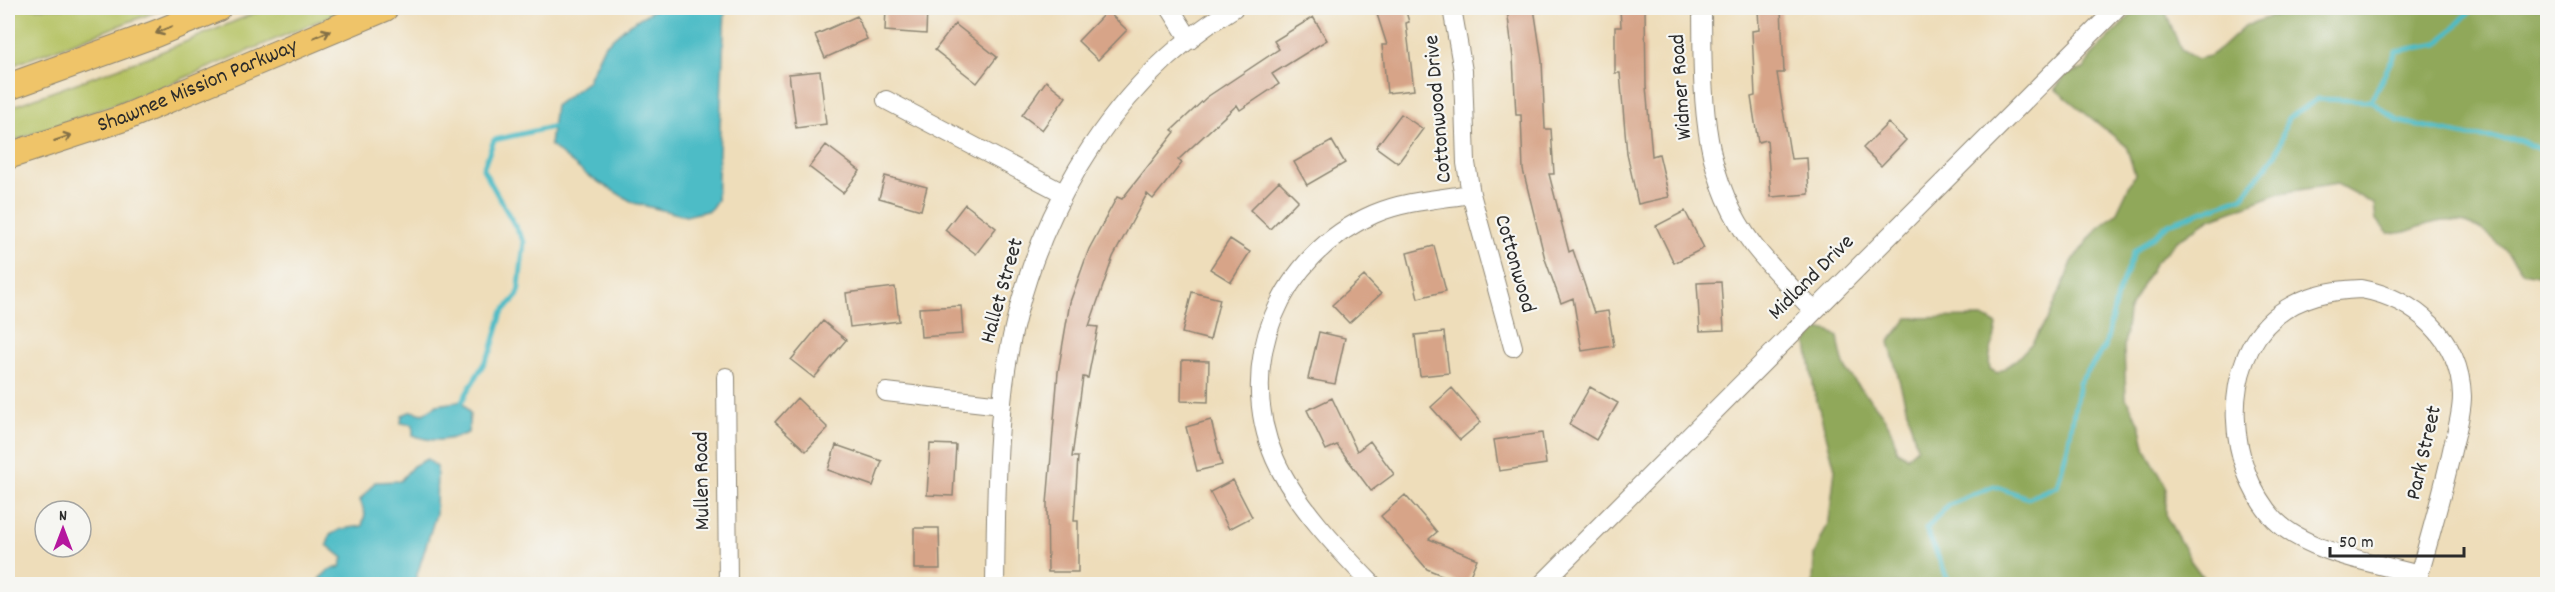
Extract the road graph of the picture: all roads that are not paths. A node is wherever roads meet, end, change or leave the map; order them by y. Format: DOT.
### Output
graph roads {
  1 [pos="218,8"];
  2 [pos="385,8"];
  3 [pos="1170,8"];
  4 [pos="1234,8"];
  5 [pos="1452,8"];
  6 [pos="1702,8"];
  7 [pos="2118,8"];
  8 [pos="1190,40"];
  9 [pos="8,87"];
  10 [pos="886,100"];
  11 [pos="8,156"];
  12 [pos="1063,194"];
  13 [pos="1471,194"];
  14 [pos="1813,310"];
  15 [pos="1513,347"];
  16 [pos="726,377"];
  17 [pos="885,392"];
  18 [pos="1002,405"];
  19 [pos="2418,580"];
  20 [pos="728,585"];
  21 [pos="996,585"];
  22 [pos="1372,585"];
  23 [pos="1542,585"];
  1 -- 9 [label="highway, one-way"];
  11 -- 2 [label="highway, Shawnee Mission Parkway, one-way"];
  3 -- 8 [label="street"];
  4 -- 8 [label="street, Hallet Street"];
  5 -- 13 [label="street, Cottonwood Drive"];
  6 -- 14 [label="street, Widmer Road"];
  7 -- 14 [label="street, Midland Drive"];
  8 -- 12 [label="street, Hallet Street"];
  10 -- 12 [label="street"];
  12 -- 18 [label="street, Hallet Street"];
  13 -- 15 [label="street, Cottonwood"];
  13 -- 22 [label="street, Cottonwood Drive"];
  14 -- 23 [label="street, Midland Drive"];
  16 -- 20 [label="street, Mullen Road"];
  17 -- 18 [label="street"];
  18 -- 21 [label="street, Hallet Street"];
  19 -- 19 [label="street, Park Street"];
}
